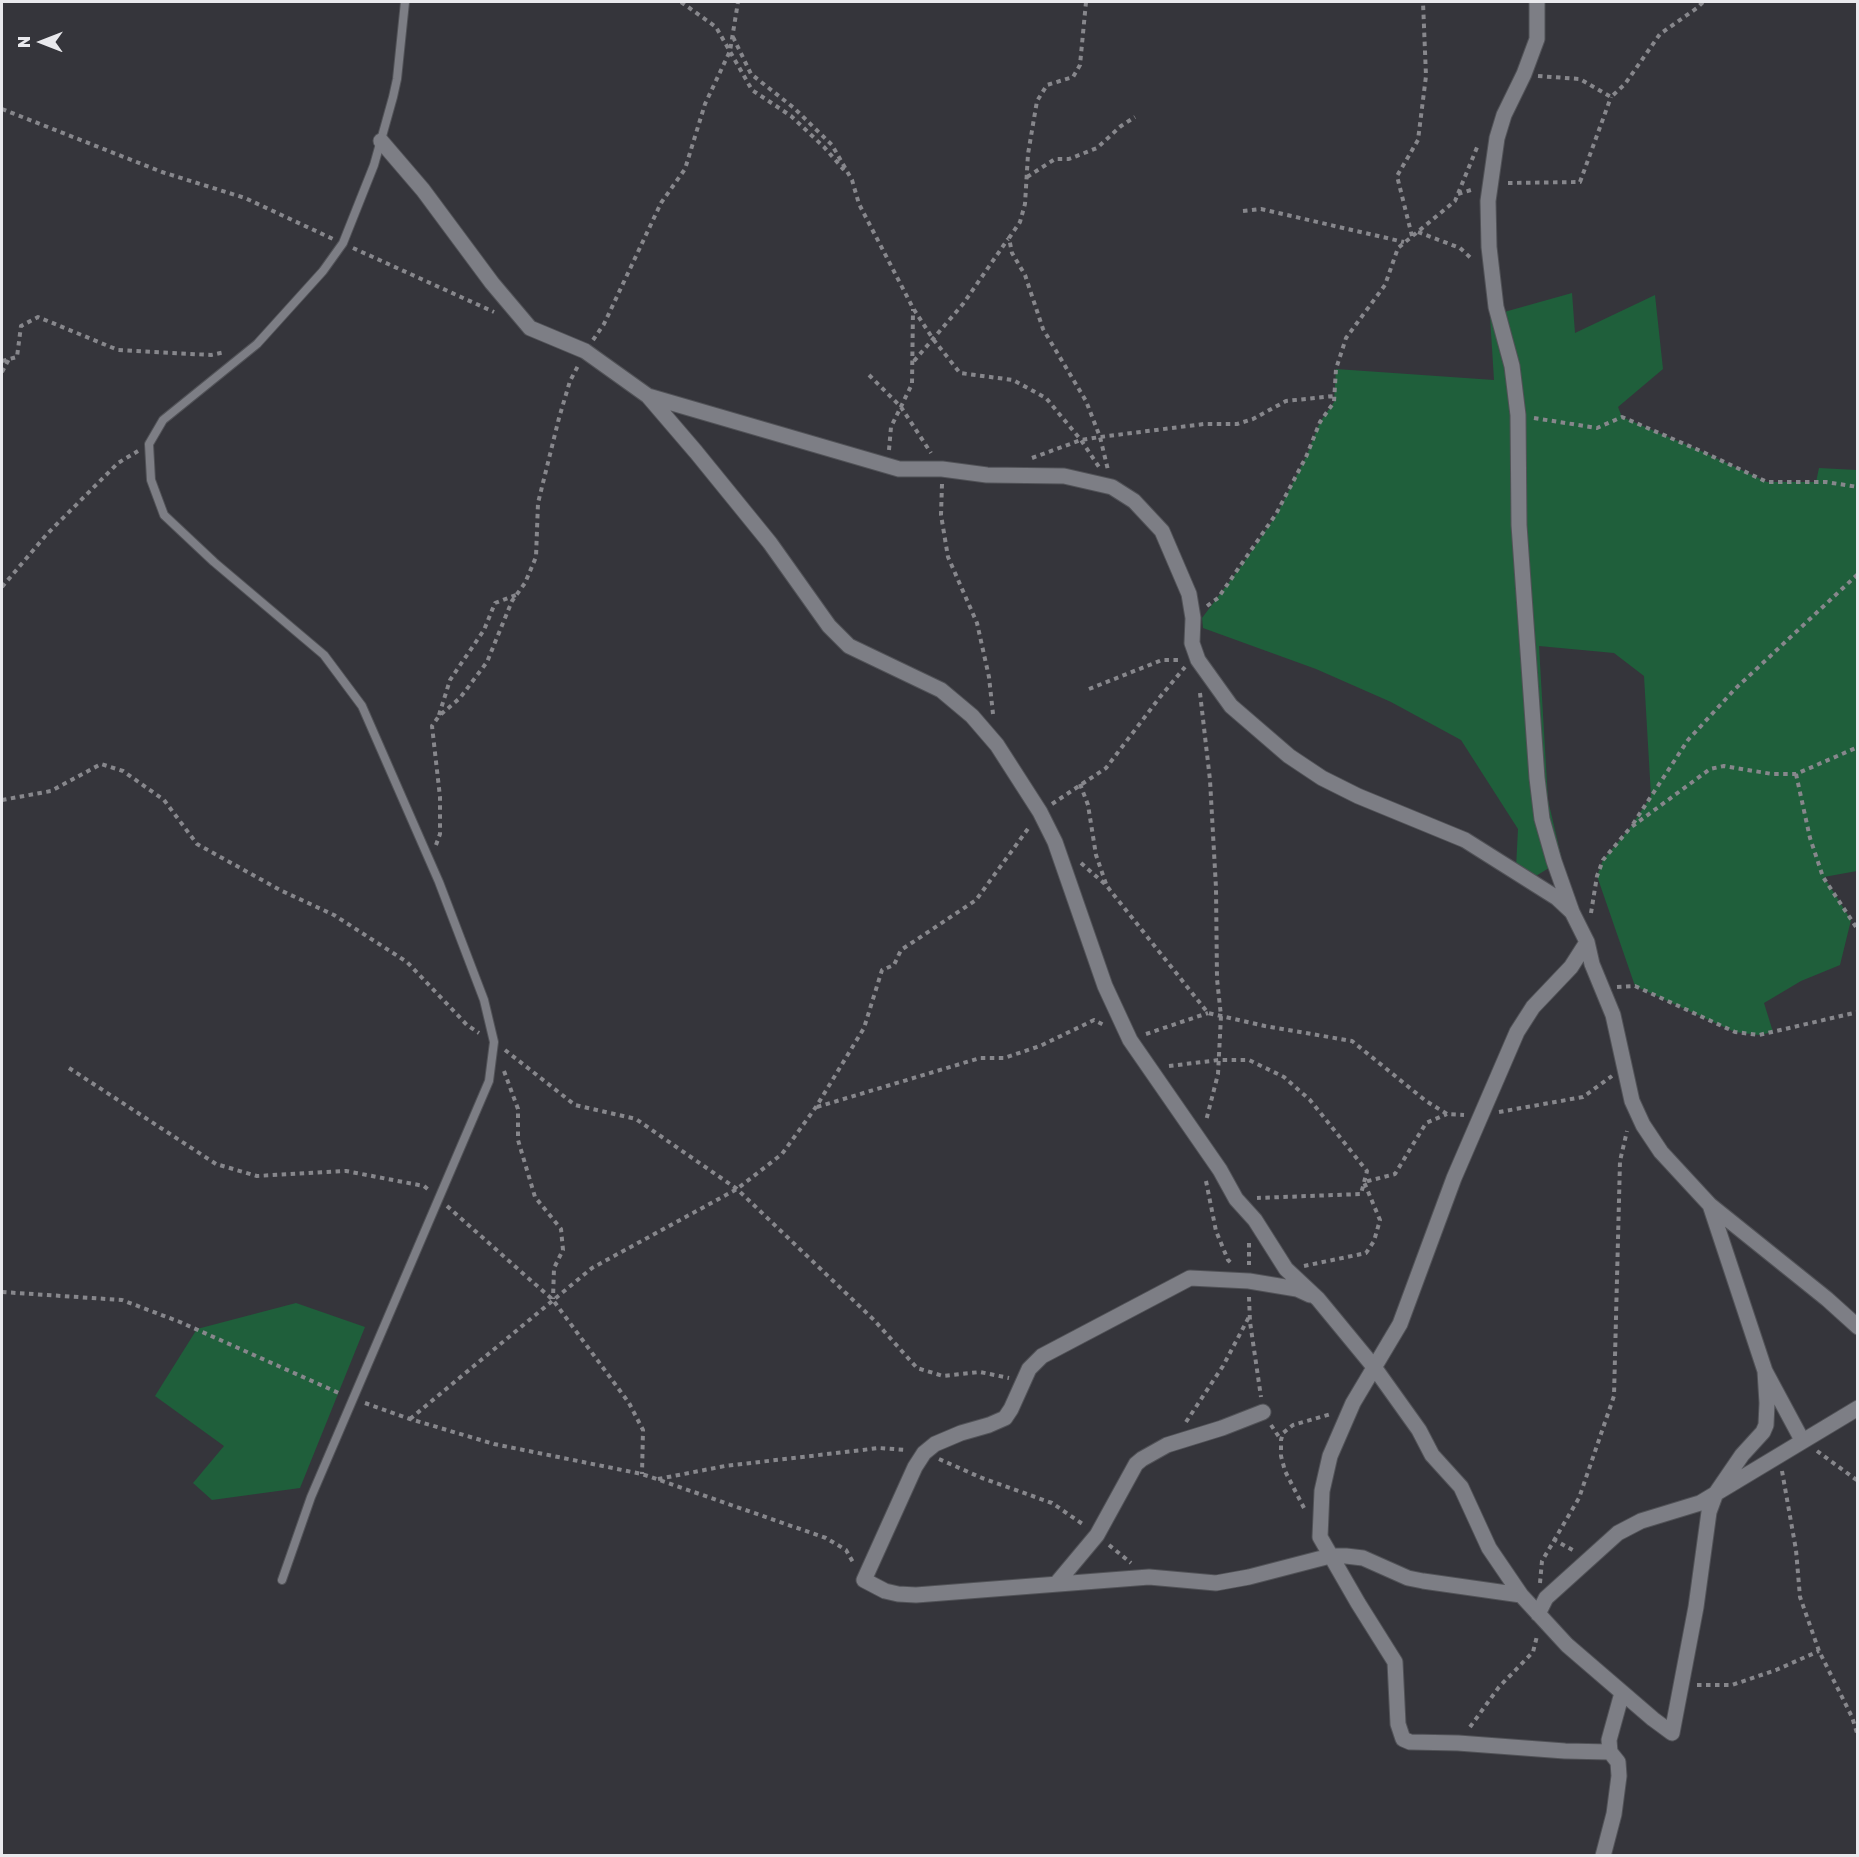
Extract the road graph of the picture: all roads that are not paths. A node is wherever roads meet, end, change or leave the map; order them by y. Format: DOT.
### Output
graph roads {
  1 [pos="405,2"];
  2 [pos="1537,2"];
  3 [pos="381,141"];
  4 [pos="648,396"];
  5 [pos="1572,912"];
  6 [pos="1587,942"];
  7 [pos="1710,1205"];
  8 [pos="1318,1299"];
  9 [pos="1857,1327"];
  10 [pos="1374,1367"];
  11 [pos="1765,1371"];
  12 [pos="1857,1408"];
  13 [pos="1263,1412"];
  14 [pos="1802,1440"];
  15 [pos="1716,1493"];
  16 [pos="1330,1556"];
  17 [pos="282,1580"];
  18 [pos="1056,1584"];
  19 [pos="1521,1595"];
  20 [pos="1541,1607"];
  21 [pos="1622,1693"];
  22 [pos="1610,1752"];
  23 [pos="1603,1856"];
  1 -- 3 [label="lane"];
  2 -- 5 [label="street"];
  3 -- 4 [label="street"];
  3 -- 17 [label="lane"];
  4 -- 5 [label="street"];
  4 -- 8 [label="street"];
  5 -- 6 [label="street"];
  6 -- 7 [label="street"];
  6 -- 10 [label="street"];
  7 -- 9 [label="street"];
  7 -- 11 [label="street"];
  8 -- 10 [label="street"];
  8 -- 18 [label="street"];
  10 -- 16 [label="street"];
  10 -- 19 [label="street"];
  11 -- 14 [label="street"];
  11 -- 15 [label="street"];
  12 -- 14 [label="street"];
  13 -- 18 [label="street"];
  14 -- 15 [label="street"];
  15 -- 20 [label="street"];
  15 -- 21 [label="street"];
  16 -- 18 [label="street"];
  16 -- 19 [label="street"];
  16 -- 22 [label="street"];
  19 -- 20 [label="street"];
  20 -- 21 [label="street"];
  21 -- 22 [label="street"];
  22 -- 23 [label="street"];
}
